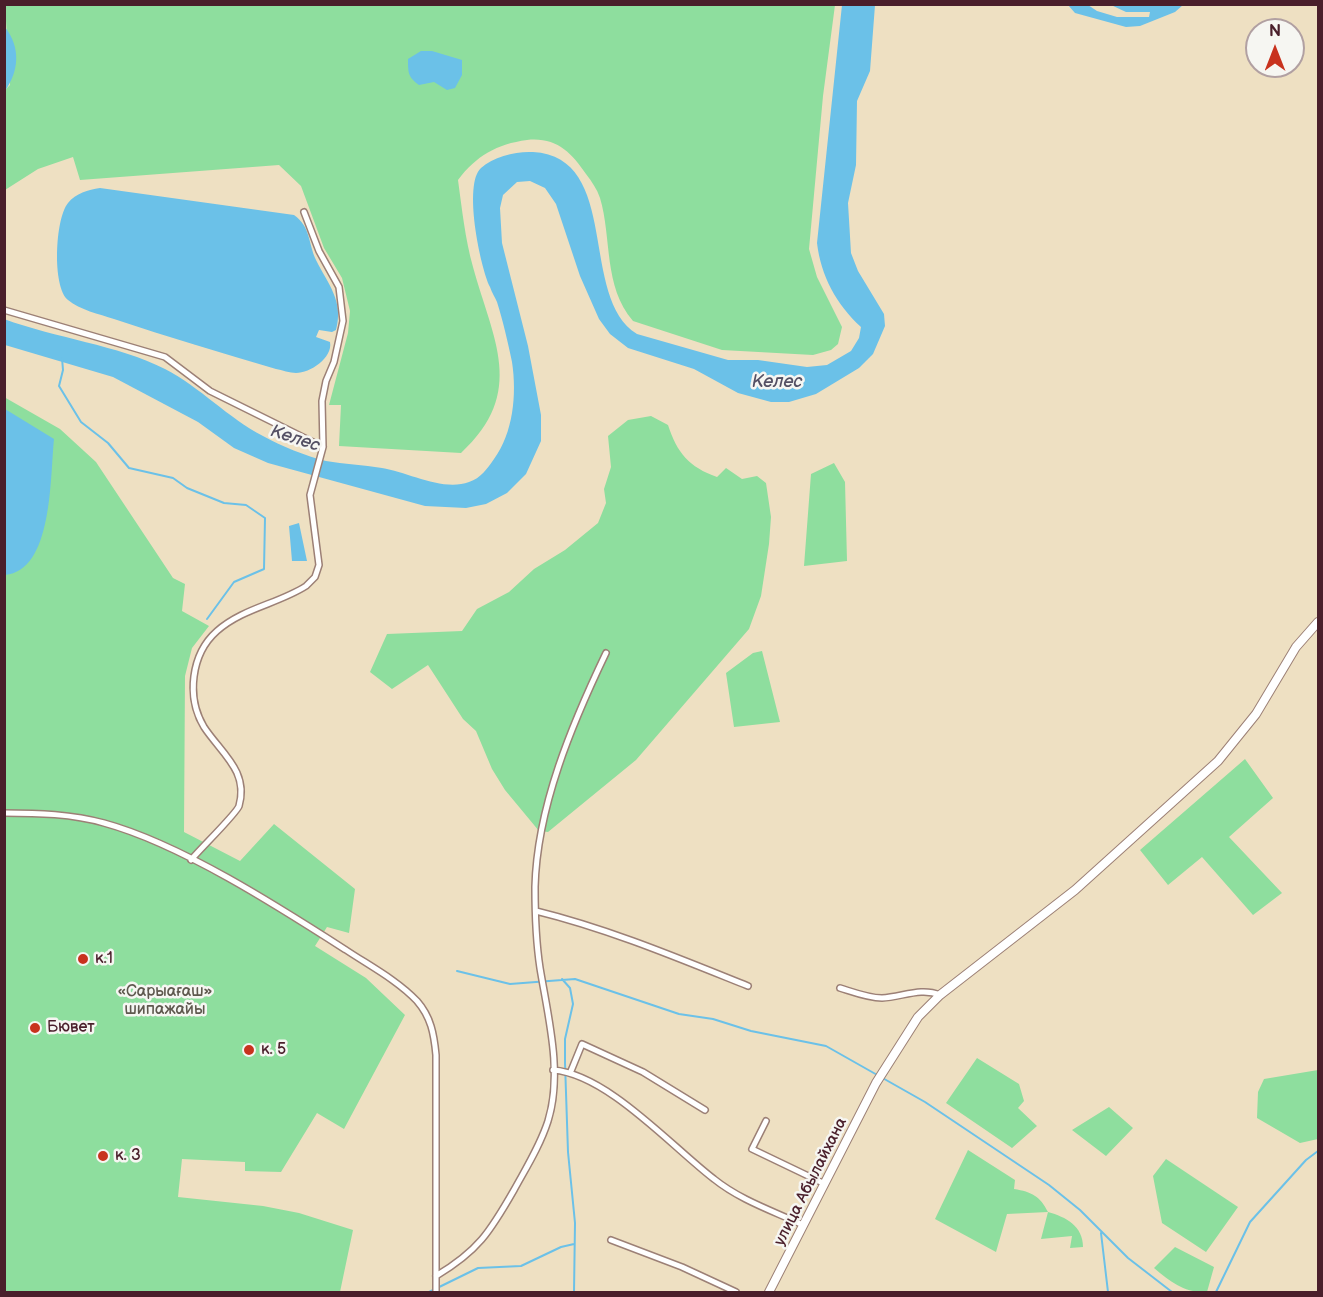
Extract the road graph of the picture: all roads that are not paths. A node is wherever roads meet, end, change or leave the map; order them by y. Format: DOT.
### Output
graph roads {
  1 [pos="304,212"];
  2 [pos="4,310"];
  3 [pos="322,447"];
  4 [pos="1318,622"];
  5 [pos="606,653"];
  6 [pos="4,813"];
  7 [pos="191,860"];
  8 [pos="536,911"];
  9 [pos="748,986"];
  10 [pos="840,988"];
  11 [pos="940,995"];
  12 [pos="553,1070"];
  13 [pos="571,1071"];
  14 [pos="705,1110"];
  15 [pos="766,1121"];
  16 [pos="825,1184"];
  17 [pos="803,1225"];
  18 [pos="610,1240"];
  19 [pos="436,1276"];
  20 [pos="436,1293"];
  21 [pos="736,1293"];
  22 [pos="769,1293"];
  1 -- 3 [label="street"];
  2 -- 3 [label="street"];
  3 -- 7 [label="street"];
  4 -- 11 [label="main road, улица Абылайхана"];
  5 -- 8 [label="street"];
  6 -- 7 [label="street"];
  7 -- 19 [label="street"];
  8 -- 9 [label="street"];
  8 -- 12 [label="street"];
  10 -- 11 [label="street"];
  11 -- 16 [label="main road, улица Абылайхана"];
  12 -- 13 [label="street"];
  12 -- 19 [label="street"];
  13 -- 14 [label="street"];
  13 -- 17 [label="street"];
  15 -- 16 [label="street"];
  16 -- 17 [label="main road, улица Абылайхана"];
  17 -- 22 [label="main road, улица Абылайхана"];
  18 -- 21 [label="street"];
  19 -- 20 [label="street"];
}
